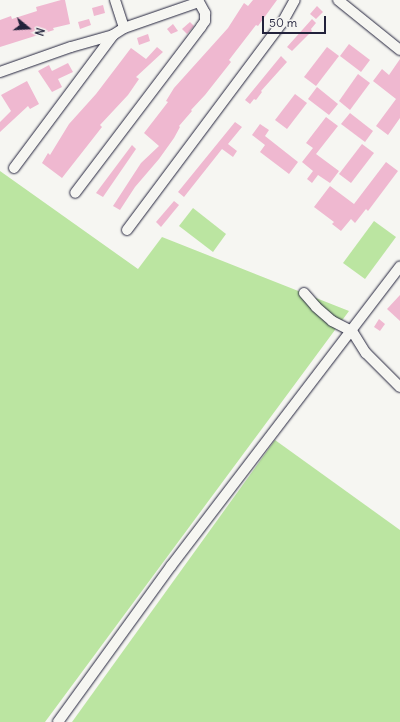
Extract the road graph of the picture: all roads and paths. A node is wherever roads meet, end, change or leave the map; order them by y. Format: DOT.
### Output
graph roads {
  1 [pos="115,0"];
  2 [pos="295,0"];
  3 [pos="338,0"];
  4 [pos="200,1"];
  5 [pos="124,28"];
  6 [pos="113,35"];
  7 [pos="400,50"];
  8 [pos="0,72"];
  9 [pos="14,168"];
  10 [pos="75,192"];
  11 [pos="127,230"];
  12 [pos="400,266"];
  13 [pos="304,293"];
  14 [pos="352,331"];
  15 [pos="400,387"];
  16 [pos="58,722"];
  1 -- 5 [label="street"];
  2 -- 11 [label="street"];
  3 -- 7 [label="street"];
  4 -- 5 [label="street"];
  4 -- 10 [label="street"];
  5 -- 6 [label="street"];
  6 -- 8 [label="street"];
  6 -- 9 [label="street"];
  12 -- 14 [label="street"];
  13 -- 14 [label="street"];
  14 -- 15 [label="street"];
  14 -- 16 [label="street"];
}
